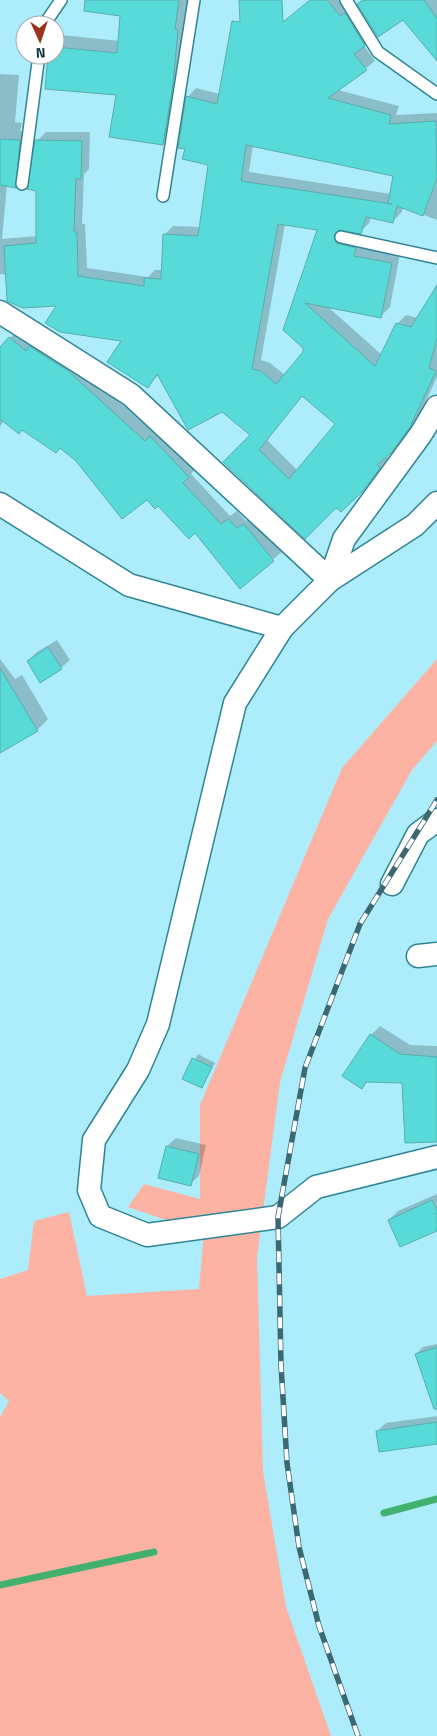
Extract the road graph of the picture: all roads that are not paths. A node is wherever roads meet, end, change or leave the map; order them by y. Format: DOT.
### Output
graph roads {
  1 [pos="61,0"];
  2 [pos="194,0"];
  3 [pos="346,0"];
  4 [pos="51,15"];
  5 [pos="37,65"];
  6 [pos="437,94"];
  7 [pos="22,184"];
  8 [pos="163,196"];
  9 [pos="341,237"];
  10 [pos="437,258"];
  11 [pos="0,312"];
  12 [pos="437,407"];
  13 [pos="0,504"];
  14 [pos="437,504"];
  15 [pos="330,580"];
  16 [pos="282,628"];
  17 [pos="437,820"];
  18 [pos="392,884"];
  19 [pos="437,1157"];
  1 -- 4 [label="lane"];
  2 -- 8 [label="lane"];
  3 -- 6 [label="lane"];
  5 -- 7 [label="lane"];
  9 -- 10 [label="lane"];
  11 -- 15 [label="street"];
  12 -- 15 [label="street"];
  13 -- 16 [label="street"];
  14 -- 15 [label="street"];
  15 -- 16 [label="street"];
  16 -- 19 [label="street"];
  17 -- 18 [label="street"];
}
